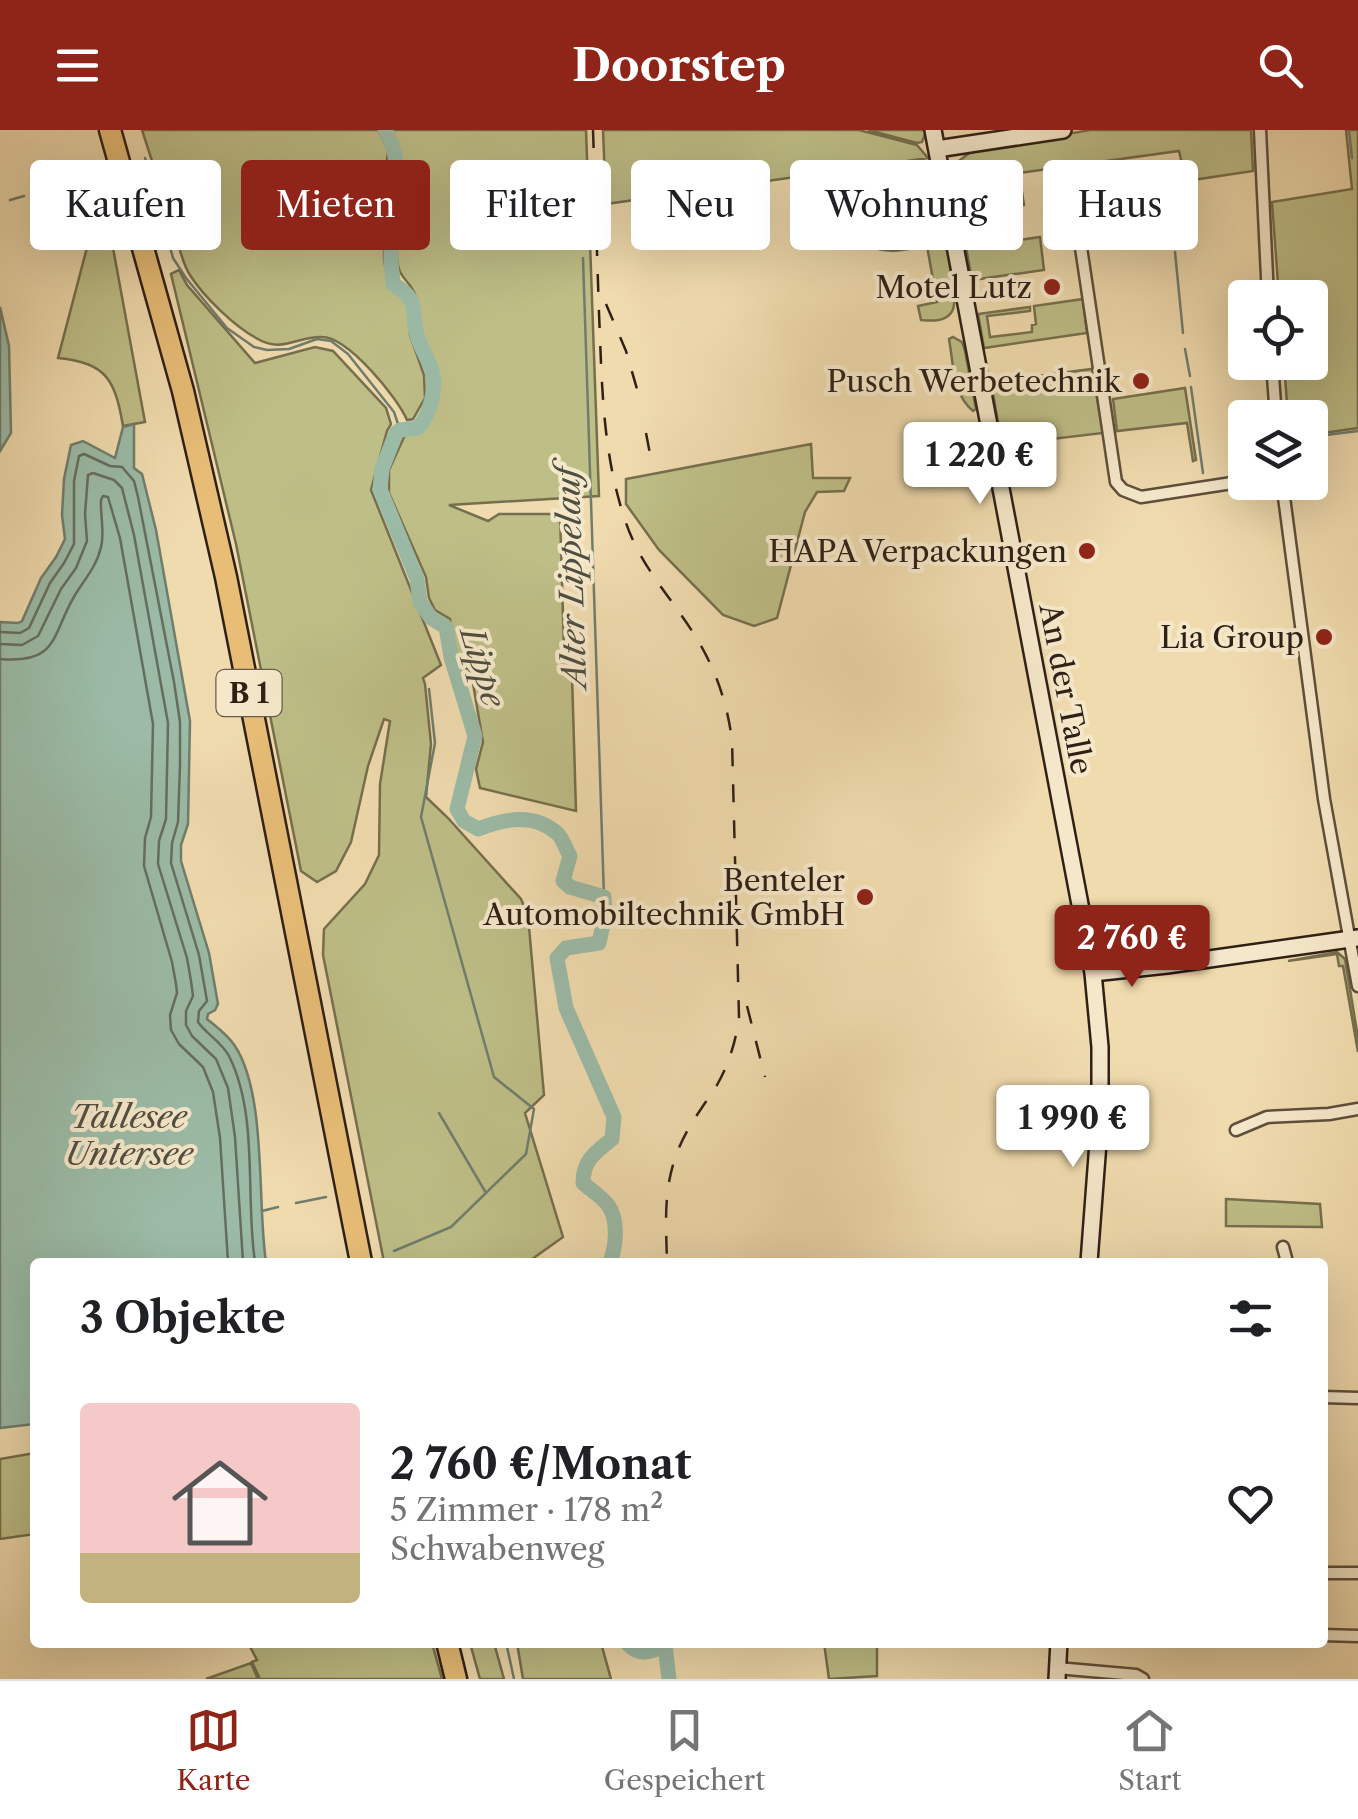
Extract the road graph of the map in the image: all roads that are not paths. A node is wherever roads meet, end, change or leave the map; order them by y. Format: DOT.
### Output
graph roads {
  1 [pos="110,130"];
  2 [pos="933,130"];
  3 [pos="1063,130"];
  4 [pos="1260,130"];
  5 [pos="991,135"];
  6 [pos="937,149"];
  7 [pos="1081,250"];
  8 [pos="1267,280"];
  9 [pos="1228,484"];
  10 [pos="1284,500"];
  11 [pos="1354,938"];
  12 [pos="1093,972"];
  13 [pos="1358,986"];
  14 [pos="1358,1110"];
  15 [pos="1236,1130"];
  16 [pos="1283,1247"];
  17 [pos="360,1258"];
  18 [pos="1089,1258"];
  19 [pos="1287,1258"];
  20 [pos="1328,1397"];
  21 [pos="1358,1398"];
  22 [pos="1328,1573"];
  23 [pos="1358,1573"];
  24 [pos="1328,1635"];
  25 [pos="1358,1636"];
  26 [pos="448,1648"];
  27 [pos="1059,1648"];
  28 [pos="1057,1674"];
  29 [pos="456,1679"];
  30 [pos="1144,1679"];
  1 -- 17 [label="highway, B 1"];
  2 -- 6 [label="street, An der Talle"];
  3 -- 5 [label="street"];
  4 -- 8 [label="street"];
  5 -- 6 [label="street"];
  6 -- 12 [label="street, An der Talle"];
  7 -- 9 [label="street"];
  10 -- 11 [label="street"];
  11 -- 12 [label="street"];
  11 -- 13 [label="street"];
  12 -- 18 [label="street, An der Talle"];
  14 -- 15 [label="street"];
  16 -- 19 [label="street"];
  20 -- 21 [label="street"];
  22 -- 23 [label="street"];
  24 -- 25 [label="street"];
  26 -- 29 [label="highway"];
  27 -- 28 [label="street"];
  28 -- 30 [label="street"];
}
